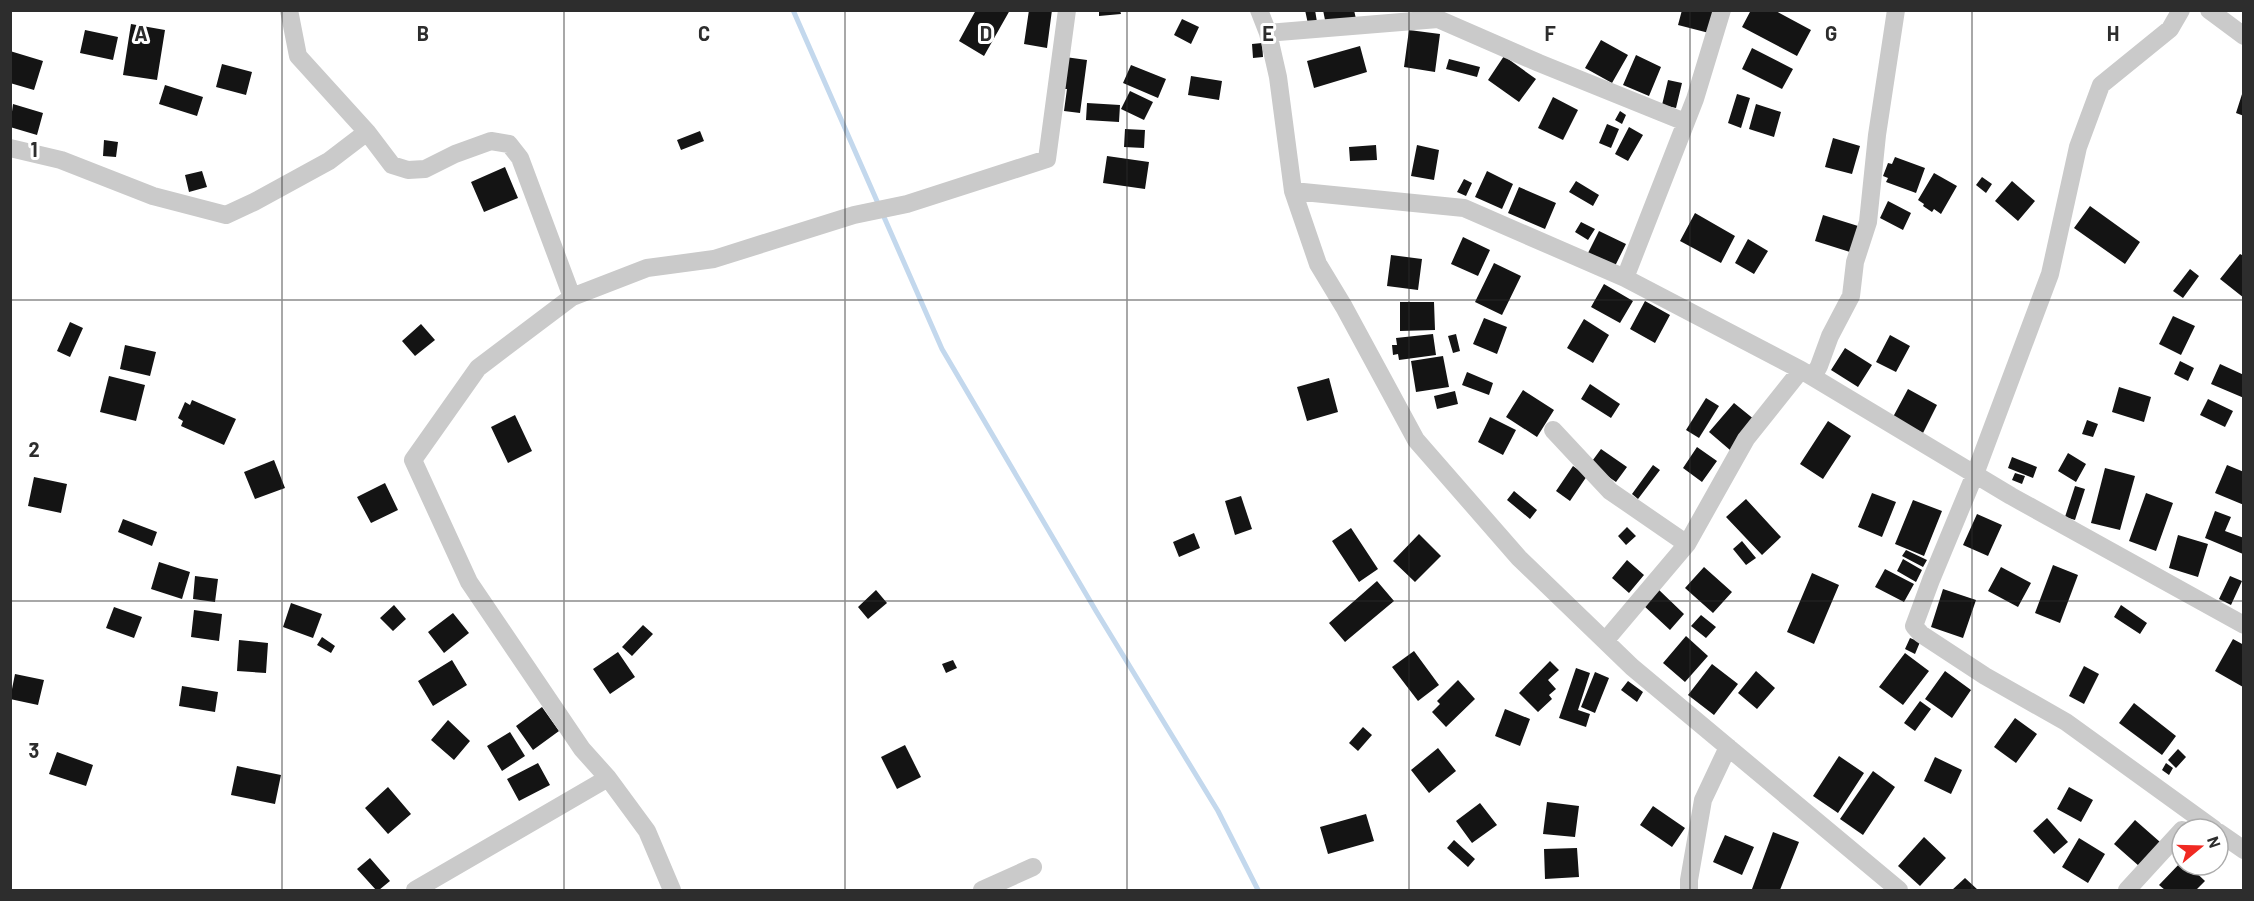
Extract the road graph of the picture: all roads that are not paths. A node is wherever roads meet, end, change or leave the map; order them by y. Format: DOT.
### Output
graph roads {
  1 [pos="289,10"];
  2 [pos="1067,10"];
  3 [pos="1259,10"];
  4 [pos="1722,10"];
  5 [pos="1896,10"];
  6 [pos="2181,10"];
  7 [pos="2210,10"];
  8 [pos="1268,33"];
  9 [pos="2244,36"];
  10 [pos="1685,122"];
  11 [pos="367,132"];
  12 [pos="10,148"];
  13 [pos="1293,191"];
  14 [pos="1625,278"];
  15 [pos="572,297"];
  16 [pos="1807,373"];
  17 [pos="1553,430"];
  18 [pos="1975,474"];
  19 [pos="1687,544"];
  20 [pos="2244,625"];
  21 [pos="1605,641"];
  22 [pos="1728,747"];
  23 [pos="608,778"];
  24 [pos="2177,817"];
  25 [pos="2230,840"];
  26 [pos="2170,843"];
  27 [pos="2244,850"];
  28 [pos="1033,867"];
  29 [pos="415,891"];
  30 [pos="672,891"];
  31 [pos="982,891"];
  32 [pos="1689,891"];
  33 [pos="1899,891"];
  34 [pos="2127,891"];
  1 -- 11 [label="street"];
  2 -- 15 [label="street"];
  3 -- 8 [label="street"];
  4 -- 10 [label="street"];
  5 -- 16 [label="street"];
  6 -- 18 [label="street"];
  7 -- 9 [label="street"];
  8 -- 10 [label="street"];
  8 -- 13 [label="street"];
  10 -- 14 [label="street"];
  11 -- 12 [label="street"];
  11 -- 15 [label="street"];
  13 -- 14 [label="street"];
  13 -- 21 [label="street"];
  14 -- 16 [label="street"];
  15 -- 23 [label="street"];
  16 -- 18 [label="street"];
  16 -- 19 [label="street"];
  17 -- 19 [label="street"];
  18 -- 20 [label="street"];
  18 -- 24 [label="street"];
  19 -- 21 [label="street"];
  21 -- 22 [label="street"];
  22 -- 32 [label="street"];
  22 -- 33 [label="street"];
  23 -- 29 [label="street"];
  23 -- 30 [label="street"];
  25 -- 27 [label="street"];
  26 -- 34 [label="street"];
  28 -- 31 [label="street"];
}
